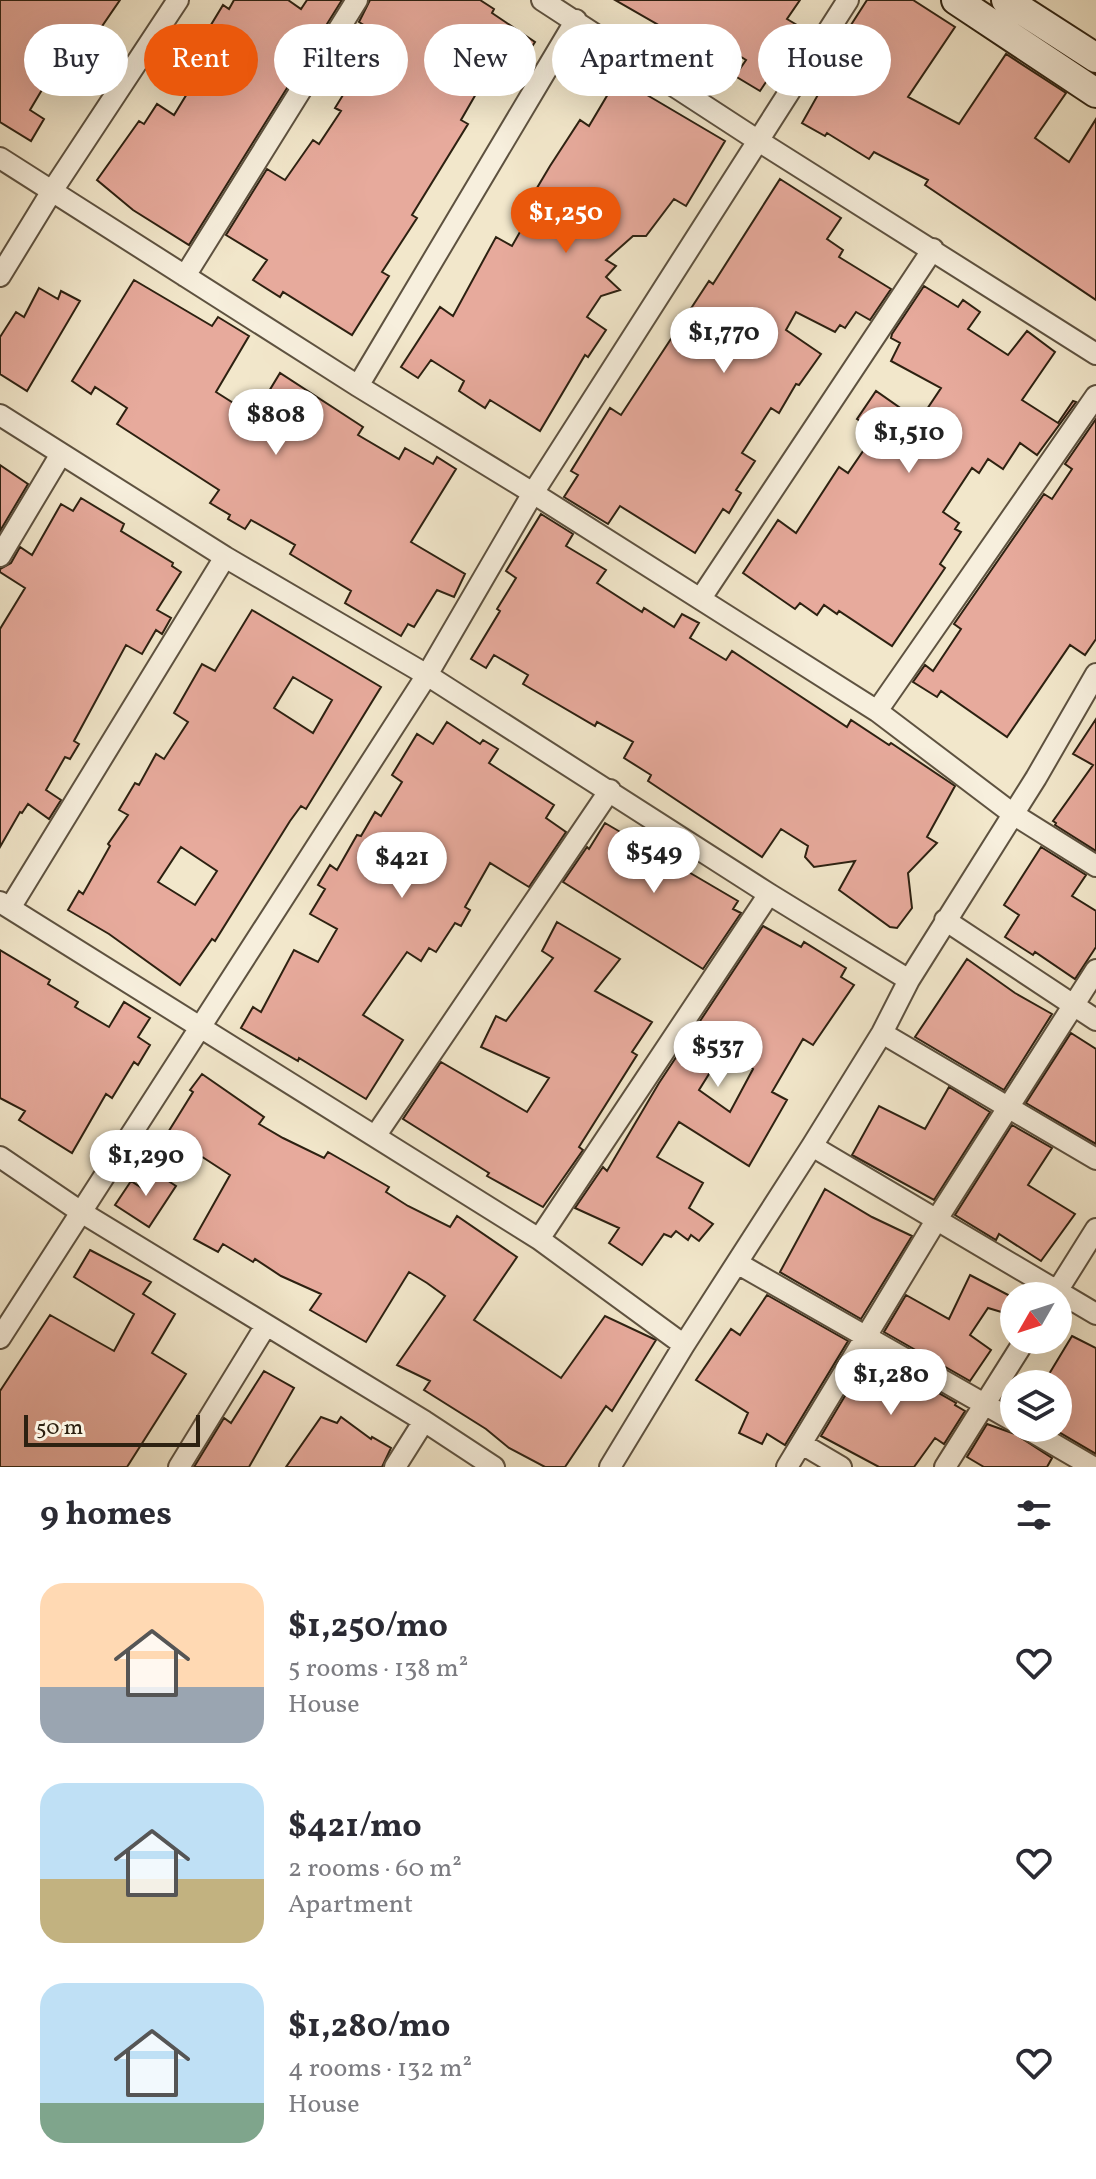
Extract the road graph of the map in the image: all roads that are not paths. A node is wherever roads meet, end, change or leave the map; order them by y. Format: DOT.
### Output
graph roads {
  1 [pos="178,0"];
  2 [pos="357,0"];
  3 [pos="542,0"];
  4 [pos="848,0"];
  5 [pos="956,0"];
  6 [pos="1014,2"];
  7 [pos="576,20"];
  8 [pos="1096,58"];
  9 [pos="1096,93"];
  10 [pos="757,140"];
  11 [pos="0,158"];
  12 [pos="52,191"];
  13 [pos="933,249"];
  14 [pos="0,276"];
  15 [pos="185,276"];
  16 [pos="1096,354"];
  17 [pos="358,386"];
  18 [pos="1096,396"];
  19 [pos="0,415"];
  20 [pos="61,454"];
  21 [pos="533,493"];
  22 [pos="0,556"];
  23 [pos="225,557"];
  24 [pos="701,598"];
  25 [pos="427,675"];
  26 [pos="1093,686"];
  27 [pos="877,711"];
  28 [pos="610,790"];
  29 [pos="1013,814"];
  30 [pos="1096,866"];
  31 [pos="769,894"];
  32 [pos="5,905"];
  33 [pos="945,920"];
  34 [pos="1096,970"];
  35 [pos="909,980"];
  36 [pos="1074,1006"];
  37 [pos="1096,1020"];
  38 [pos="199,1027"];
  39 [pos="882,1033"];
  40 [pos="1008,1109"];
  41 [pos="376,1135"];
  42 [pos="812,1146"];
  43 [pos="0,1157"];
  44 [pos="1096,1159"];
  45 [pos="81,1212"];
  46 [pos="937,1219"];
  47 [pos="1096,1229"];
  48 [pos="539,1239"];
  49 [pos="737,1263"];
  50 [pos="1037,1282"];
  51 [pos="1063,1282"];
  52 [pos="1072,1302"];
  53 [pos="1096,1314"];
  54 [pos="265,1327"];
  55 [pos="0,1338"];
  56 [pos="865,1338"];
  57 [pos="684,1345"];
  58 [pos="1016,1354"];
  59 [pos="984,1404"];
  60 [pos="1000,1413"];
  61 [pos="424,1421"];
  62 [pos="1050,1442"];
  63 [pos="802,1444"];
  64 [pos="179,1467"];
  65 [pos="395,1467"];
  66 [pos="494,1467"];
  67 [pos="610,1467"];
  68 [pos="787,1467"];
  69 [pos="841,1467"];
  70 [pos="945,1467"];
  71 [pos="1093,1467"];
  1 -- 12 [label="street"];
  2 -- 15 [label="street"];
  3 -- 7 [label="street"];
  4 -- 10 [label="street"];
  5 -- 9 [label="main road"];
  6 -- 8 [label="main road"];
  7 -- 10 [label="street"];
  7 -- 17 [label="street"];
  10 -- 13 [label="street"];
  10 -- 21 [label="street"];
  11 -- 12 [label="street"];
  12 -- 14 [label="street"];
  12 -- 15 [label="street"];
  13 -- 16 [label="street"];
  13 -- 24 [label="street"];
  15 -- 17 [label="street"];
  17 -- 21 [label="street"];
  18 -- 27 [label="street"];
  19 -- 20 [label="street"];
  20 -- 22 [label="street"];
  20 -- 23 [label="street"];
  21 -- 24 [label="street"];
  21 -- 25 [label="street"];
  23 -- 25 [label="street"];
  23 -- 32 [label="street"];
  24 -- 27 [label="street"];
  25 -- 28 [label="street"];
  25 -- 38 [label="street"];
  26 -- 29 [label="street"];
  27 -- 29 [label="street"];
  28 -- 31 [label="street"];
  28 -- 41 [label="street"];
  29 -- 30 [label="street"];
  29 -- 33 [label="street"];
  31 -- 35 [label="street"];
  31 -- 48 [label="street"];
  32 -- 38 [label="street"];
  33 -- 35 [label="street"];
  33 -- 36 [label="street"];
  34 -- 36 [label="street"];
  35 -- 39 [label="street"];
  36 -- 37 [label="street"];
  36 -- 40 [label="street"];
  38 -- 41 [label="street"];
  38 -- 45 [label="street"];
  39 -- 40 [label="street"];
  39 -- 42 [label="street"];
  40 -- 44 [label="street"];
  40 -- 46 [label="street"];
  41 -- 48 [label="street"];
  42 -- 46 [label="street"];
  42 -- 49 [label="street"];
  43 -- 45 [label="street"];
  45 -- 54 [label="street"];
  45 -- 55 [label="street"];
  46 -- 50 [label="street"];
  46 -- 56 [label="street"];
  47 -- 51 [label="street"];
  48 -- 57 [label="street"];
  49 -- 56 [label="street"];
  49 -- 57 [label="street"];
  52 -- 53 [label="street"];
  54 -- 61 [label="street"];
  54 -- 64 [label="street"];
  56 -- 59 [label="street"];
  56 -- 63 [label="street"];
  57 -- 67 [label="street"];
  58 -- 59 [label="street"];
  59 -- 60 [label="street"];
  59 -- 70 [label="street"];
  61 -- 65 [label="street"];
  61 -- 66 [label="street"];
  62 -- 71 [label="street"];
  63 -- 68 [label="street"];
  63 -- 69 [label="street"];
}
